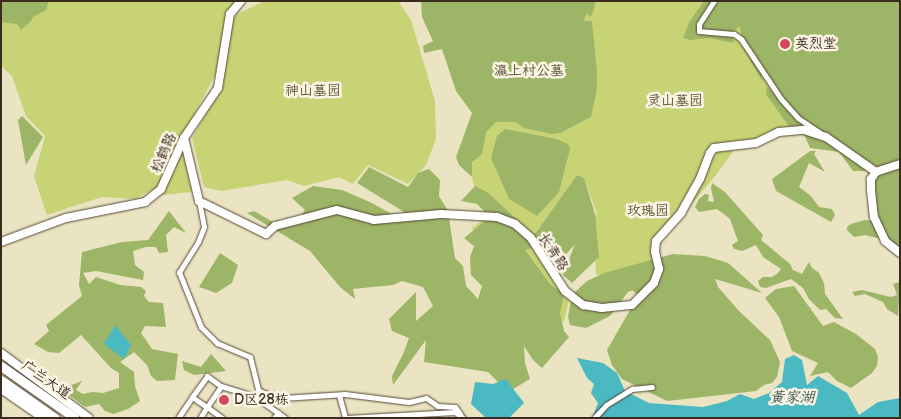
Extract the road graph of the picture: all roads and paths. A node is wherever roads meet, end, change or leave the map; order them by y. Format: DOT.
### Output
graph roads {
  1 [pos="241,1"];
  2 [pos="714,1"];
  3 [pos="826,137"];
  4 [pos="184,138"];
  5 [pos="900,164"];
  6 [pos="876,172"];
  7 [pos="199,201"];
  8 [pos="1,242"];
  9 [pos="900,253"];
  10 [pos="1,353"];
  11 [pos="1,366"];
  12 [pos="1,380"];
  13 [pos="222,386"];
  14 [pos="652,387"];
  15 [pos="1,389"];
  16 [pos="264,393"];
  17 [pos="339,395"];
  18 [pos="192,397"];
  19 [pos="261,401"];
  20 [pos="207,407"];
  21 [pos="276,415"];
  22 [pos="462,416"];
  23 [pos="43,418"];
  24 [pos="55,418"];
  25 [pos="75,418"];
  26 [pos="89,418"];
  27 [pos="178,418"];
  28 [pos="200,418"];
  29 [pos="222,418"];
  30 [pos="285,418"];
  31 [pos="346,418"];
  32 [pos="594,418"];
  1 -- 4 [label="street, 松鹤路"];
  2 -- 3 [label="street"];
  3 -- 6 [label="street"];
  3 -- 7 [label="street, 长青路"];
  4 -- 7 [label="street"];
  4 -- 8 [label="street, 松鹤路"];
  5 -- 6 [label="street"];
  6 -- 9 [label="street"];
  7 -- 16 [label="street"];
  10 -- 26 [label="street"];
  11 -- 25 [label="main road, 广兰大道"];
  12 -- 24 [label="main road, 广兰大道"];
  13 -- 18 [label="street"];
  13 -- 19 [label="street"];
  13 -- 20 [label="street"];
  14 -- 32 [label="street"];
  15 -- 23 [label="street"];
  16 -- 17 [label="street"];
  16 -- 19 [label="street"];
  17 -- 22 [label="street"];
  17 -- 31 [label="street"];
  18 -- 20 [label="street"];
  18 -- 27 [label="street"];
  19 -- 21 [label="street"];
  20 -- 28 [label="street"];
  20 -- 29 [label="street"];
  21 -- 30 [label="street"];
  22 -- 31 [label="street"];
}
